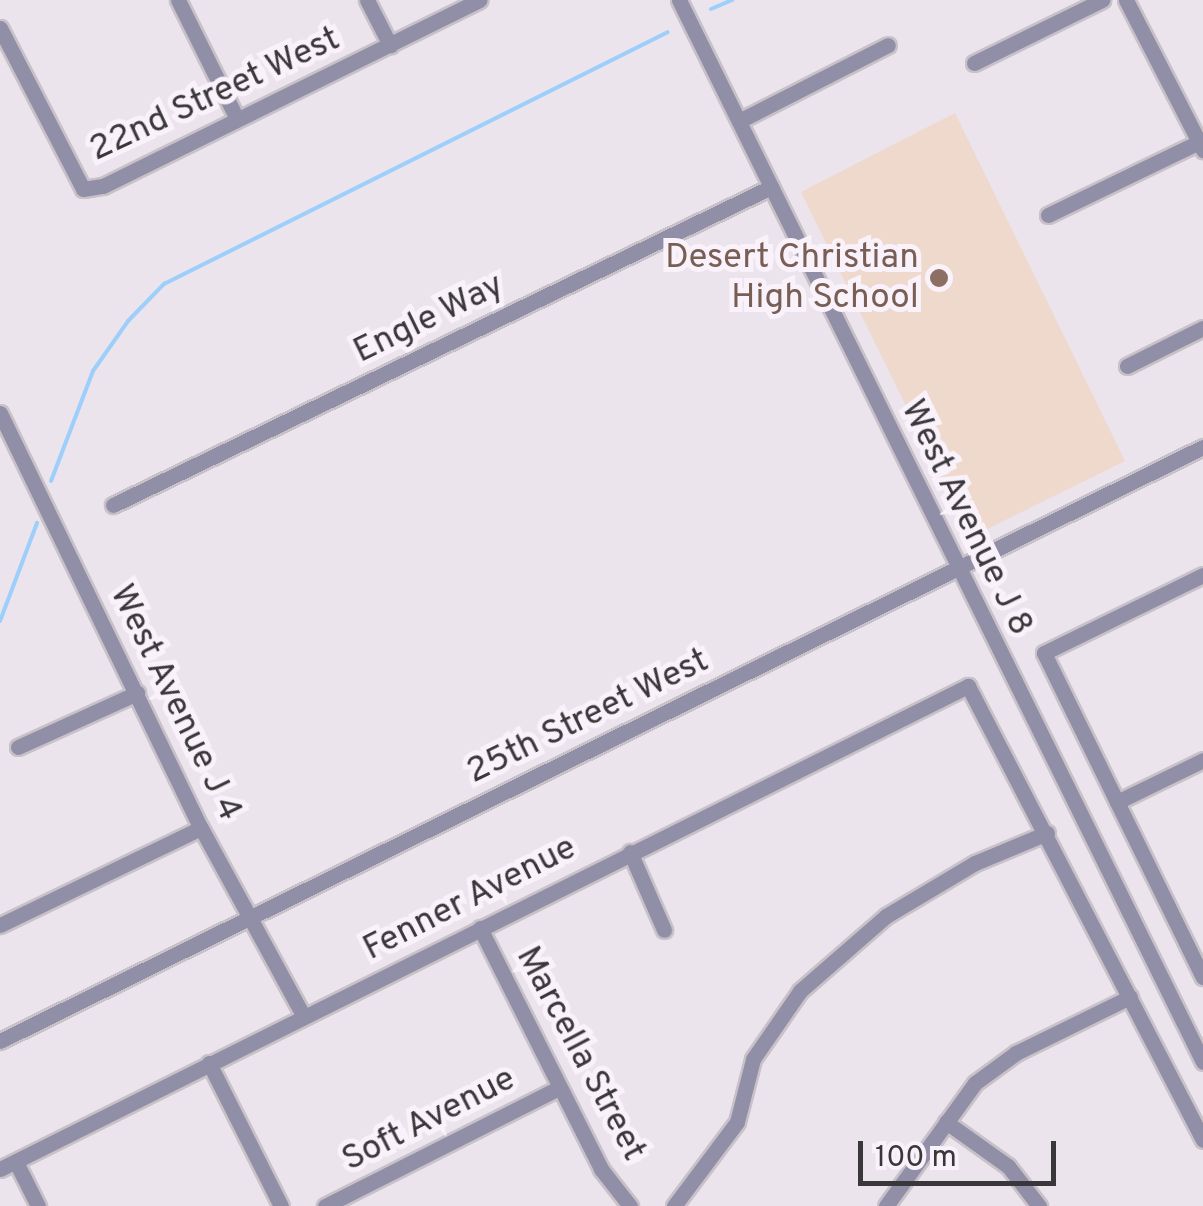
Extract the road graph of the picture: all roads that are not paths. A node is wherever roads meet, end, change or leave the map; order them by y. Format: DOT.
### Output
graph roads {
  1 [pos="178,0"];
  2 [pos="368,0"];
  3 [pos="480,0"];
  4 [pos="679,0"];
  5 [pos="1102,0"];
  6 [pos="1126,0"];
  7 [pos="0,28"];
  8 [pos="390,45"];
  9 [pos="888,45"];
  10 [pos="974,63"];
  11 [pos="238,119"];
  12 [pos="739,120"];
  13 [pos="1201,146"];
  14 [pos="771,187"];
  15 [pos="1048,216"];
  16 [pos="1203,328"];
  17 [pos="1126,366"];
  18 [pos="0,414"];
  19 [pos="1203,447"];
  20 [pos="113,505"];
  21 [pos="958,570"];
  22 [pos="1203,575"];
  23 [pos="136,692"];
  24 [pos="18,747"];
  25 [pos="1203,760"];
  26 [pos="1117,802"];
  27 [pos="202,828"];
  28 [pos="1047,834"];
  29 [pos="630,852"];
  30 [pos="251,915"];
  31 [pos="0,926"];
  32 [pos="480,928"];
  33 [pos="664,930"];
  34 [pos="1197,947"];
  35 [pos="1203,976"];
  36 [pos="1130,997"];
  37 [pos="304,1014"];
  38 [pos="0,1041"];
  39 [pos="1203,1062"];
  40 [pos="209,1063"];
  41 [pos="559,1088"];
  42 [pos="946,1122"];
  43 [pos="1203,1140"];
  44 [pos="16,1162"];
  45 [pos="0,1169"];
  46 [pos="38,1206"];
  47 [pos="281,1206"];
  48 [pos="325,1206"];
  49 [pos="630,1206"];
  50 [pos="674,1206"];
  51 [pos="886,1206"];
  52 [pos="1039,1206"];
  1 -- 11 [label="street"];
  2 -- 8 [label="street"];
  3 -- 8 [label="street, 22nd Street West"];
  4 -- 12 [label="street, West Avenue J 8"];
  5 -- 10 [label="street"];
  6 -- 13 [label="street"];
  7 -- 11 [label="street, 22nd Street West"];
  8 -- 11 [label="street, 22nd Street West"];
  9 -- 12 [label="street"];
  12 -- 14 [label="street, West Avenue J 8"];
  13 -- 15 [label="street"];
  14 -- 20 [label="street, Engle Way"];
  14 -- 21 [label="street, West Avenue J 8"];
  16 -- 17 [label="street"];
  18 -- 23 [label="street, West Avenue J 4"];
  19 -- 21 [label="street, 25th Street West"];
  21 -- 30 [label="street, 25th Street West"];
  21 -- 39 [label="street, West Avenue J 8"];
  22 -- 26 [label="street"];
  23 -- 24 [label="street"];
  23 -- 27 [label="street, West Avenue J 4"];
  25 -- 26 [label="street"];
  26 -- 34 [label="street"];
  27 -- 30 [label="street, West Avenue J 4"];
  27 -- 31 [label="street"];
  28 -- 29 [label="street, Fenner Avenue"];
  28 -- 36 [label="street"];
  28 -- 50 [label="street"];
  29 -- 32 [label="street, Fenner Avenue"];
  29 -- 33 [label="street"];
  30 -- 37 [label="street, West Avenue J 4"];
  30 -- 38 [label="street, 25th Street West"];
  32 -- 37 [label="street, Fenner Avenue"];
  32 -- 41 [label="street, Marcella Street"];
  34 -- 35 [label="street"];
  36 -- 42 [label="street"];
  36 -- 43 [label="street"];
  37 -- 40 [label="street, Fenner Avenue"];
  40 -- 44 [label="street, Fenner Avenue"];
  40 -- 47 [label="street"];
  41 -- 48 [label="street, Soft Avenue"];
  41 -- 49 [label="street, Marcella Street"];
  42 -- 51 [label="street"];
  42 -- 52 [label="street"];
  44 -- 45 [label="street, Fenner Avenue"];
  44 -- 46 [label="street"];
}
